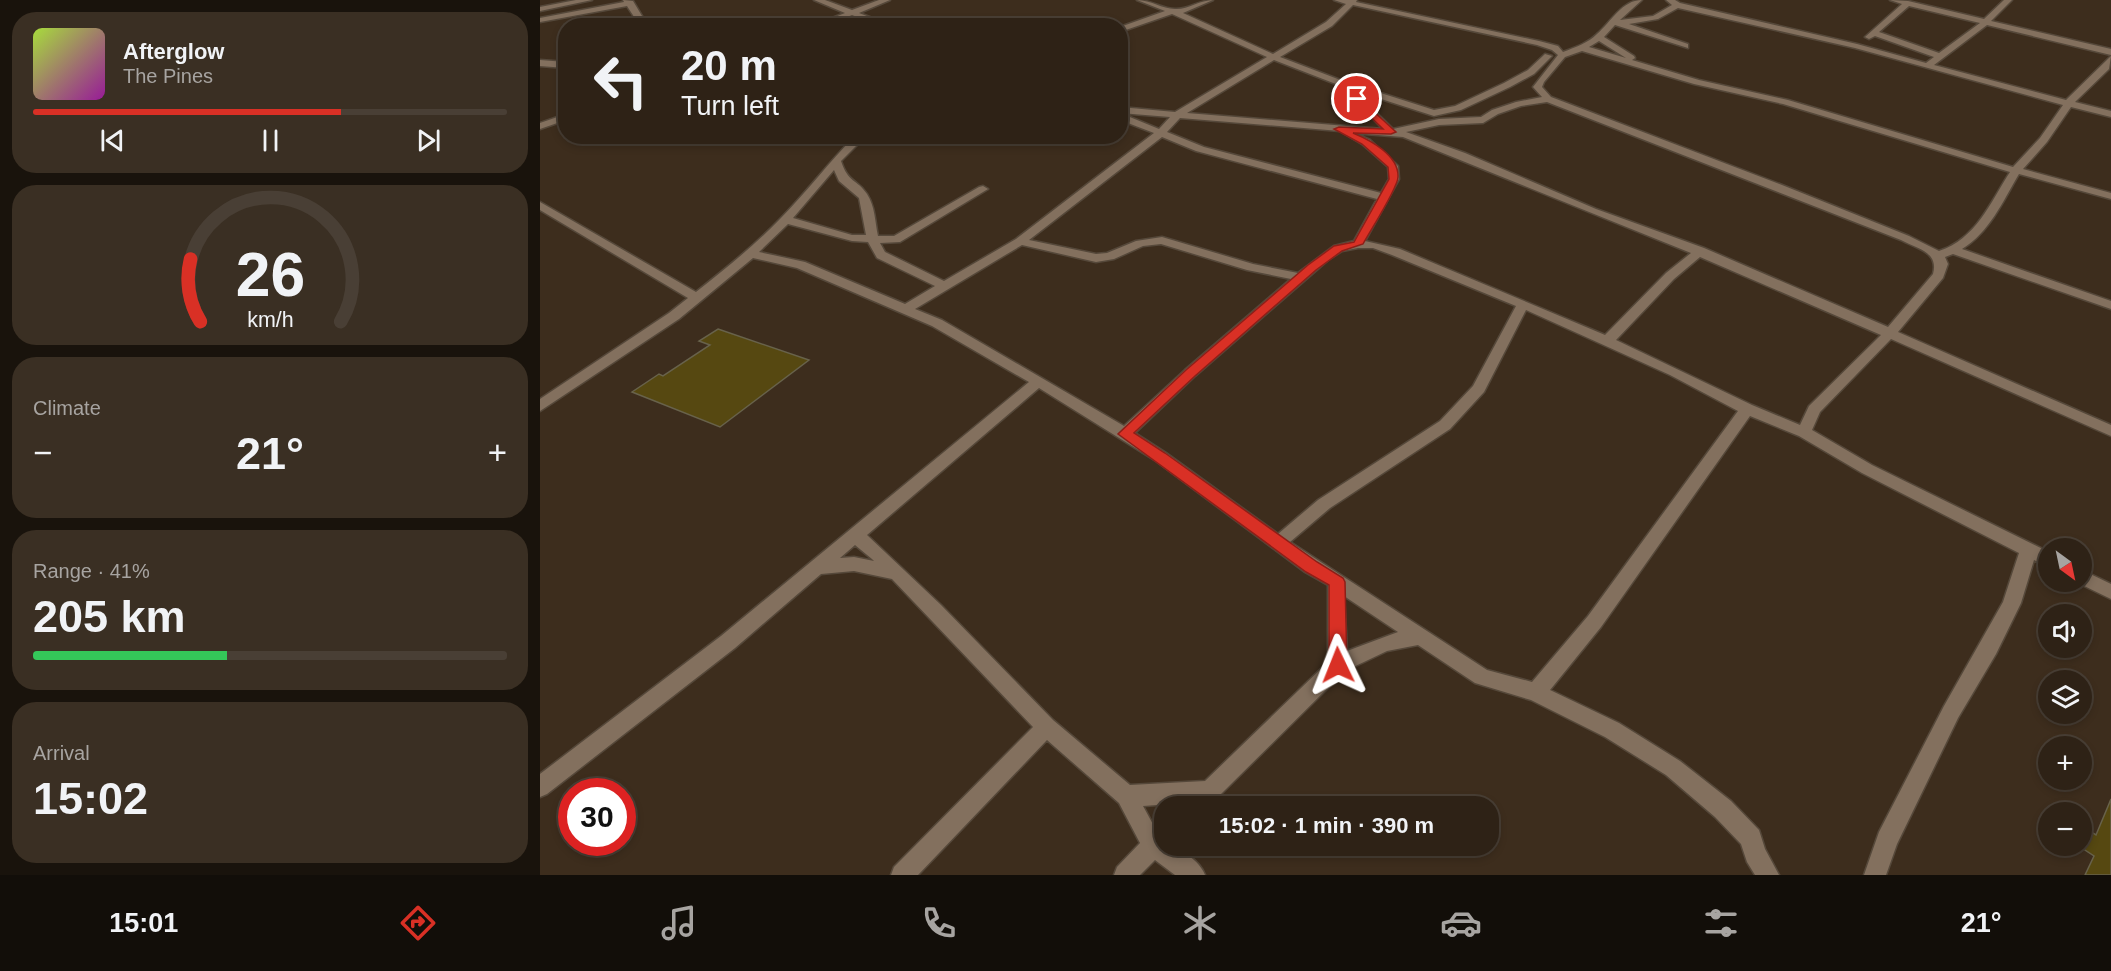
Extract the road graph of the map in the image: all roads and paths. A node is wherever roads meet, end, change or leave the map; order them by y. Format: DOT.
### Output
graph roads {
  1 [pos="588,0"];
  2 [pos="818,0"];
  3 [pos="886,0"];
  4 [pos="1141,0"];
  5 [pos="1209,0"];
  6 [pos="1638,0"];
  7 [pos="1894,0"];
  8 [pos="2008,0"];
  9 [pos="629,1"];
  10 [pos="1346,1"];
  11 [pos="1673,2"];
  12 [pos="1908,3"];
  13 [pos="540,9"];
  14 [pos="1175,11"];
  15 [pos="853,12"];
  16 [pos="639,18"];
  17 [pos="837,18"];
  18 [pos="868,18"];
  19 [pos="540,20"];
  20 [pos="1614,22"];
  21 [pos="1986,22"];
  22 [pos="1128,26"];
  23 [pos="1873,33"];
  24 [pos="1599,36"];
  25 [pos="1685,46"];
  26 [pos="1857,46"];
  27 [pos="1582,48"];
  28 [pos="1558,51"];
  29 [pos="2111,52"];
  30 [pos="1274,57"];
  31 [pos="1941,57"];
  32 [pos="2111,58"];
  33 [pos="540,63"];
  34 [pos="1638,63"];
  35 [pos="558,64"];
  36 [pos="1929,65"];
  37 [pos="1340,82"];
  38 [pos="1548,99"];
  39 [pos="2069,103"];
  40 [pos="1128,111"];
  41 [pos="1178,114"];
  42 [pos="2111,114"];
  43 [pos="1128,119"];
  44 [pos="558,120"];
  45 [pos="540,126"];
  46 [pos="1339,129"];
  47 [pos="1391,132"];
  48 [pos="1160,133"];
  49 [pos="853,144"];
  50 [pos="836,161"];
  51 [pos="2016,170"];
  52 [pos="983,189"];
  53 [pos="2111,196"];
  54 [pos="1383,197"];
  55 [pos="540,204"];
  56 [pos="786,220"];
  57 [pos="872,241"];
  58 [pos="1020,241"];
  59 [pos="1358,244"];
  60 [pos="1953,250"];
  61 [pos="1700,251"];
  62 [pos="751,254"];
  63 [pos="1938,255"];
  64 [pos="1300,278"];
  65 [pos="944,286"];
  66 [pos="697,298"];
  67 [pos="1523,304"];
  68 [pos="2111,305"];
  69 [pos="906,309"];
  70 [pos="1889,334"];
  71 [pos="1608,341"];
  72 [pos="1039,381"];
  73 [pos="540,406"];
  74 [pos="1747,409"];
  75 [pos="2111,431"];
  76 [pos="1804,432"];
  77 [pos="1125,434"];
  78 [pos="856,536"];
  79 [pos="1279,542"];
  80 [pos="2028,550"];
  81 [pos="2038,555"];
  82 [pos="818,567"];
  83 [pos="898,573"];
  84 [pos="1337,582"];
  85 [pos="2092,582"];
  86 [pos="2111,592"];
  87 [pos="1418,637"];
  88 [pos="1338,665"];
  89 [pos="1535,692"];
  90 [pos="1046,727"];
  91 [pos="540,786"];
  92 [pos="1212,790"];
  93 [pos="1126,796"];
  94 [pos="1205,796"];
  95 [pos="1154,834"];
  96 [pos="1154,843"];
  97 [pos="1175,856"];
  98 [pos="902,875"];
  99 [pos="1125,875"];
  100 [pos="1194,875"];
  101 [pos="1768,875"];
  102 [pos="1875,875"];
  1 -- 13 [label="street"];
  2 -- 15 [label="street"];
  3 -- 15 [label="street"];
  4 -- 14 [label="street"];
  5 -- 14 [label="street"];
  6 -- 20 [label="street"];
  7 -- 12 [label="street"];
  8 -- 21 [label="street"];
  9 -- 16 [label="street"];
  9 -- 19 [label="street"];
  10 -- 28 [label="street"];
  10 -- 30 [label="street"];
  11 -- 20 [label="street"];
  11 -- 26 [label="street"];
  12 -- 21 [label="street"];
  12 -- 23 [label="street"];
  14 -- 22 [label="street"];
  14 -- 30 [label="street"];
  15 -- 17 [label="street"];
  15 -- 18 [label="street"];
  20 -- 24 [label="street"];
  20 -- 25 [label="street"];
  21 -- 29 [label="street"];
  21 -- 31 [label="street"];
  23 -- 26 [label="street"];
  23 -- 31 [label="street"];
  24 -- 27 [label="street"];
  24 -- 34 [label="street"];
  26 -- 36 [label="street"];
  27 -- 28 [label="street"];
  27 -- 34 [label="street"];
  28 -- 37 [label="street"];
  28 -- 38 [label="street"];
  30 -- 37 [label="street"];
  30 -- 41 [label="street"];
  31 -- 36 [label="street"];
  32 -- 39 [label="street"];
  33 -- 35 [label="street"];
  34 -- 51 [label="street"];
  36 -- 39 [label="street"];
  37 -- 47 [label="street"];
  38 -- 47 [label="street"];
  38 -- 63 [label="street"];
  39 -- 42 [label="street"];
  39 -- 51 [label="street"];
  40 -- 41 [label="street"];
  41 -- 46 [label="street"];
  41 -- 48 [label="street"];
  43 -- 48 [label="street"];
  44 -- 45 [label="street"];
  46 -- 47 [label="street"];
  46 -- 54 [label="street"];
  47 -- 61 [label="street"];
  48 -- 54 [label="street"];
  48 -- 58 [label="street"];
  49 -- 50 [label="street"];
  50 -- 56 [label="street"];
  50 -- 57 [label="street"];
  51 -- 53 [label="street"];
  51 -- 60 [label="street"];
  52 -- 57 [label="street"];
  54 -- 59 [label="street"];
  55 -- 66 [label="street"];
  56 -- 57 [label="street"];
  56 -- 62 [label="street"];
  57 -- 65 [label="street"];
  58 -- 64 [label="street"];
  58 -- 65 [label="street"];
  59 -- 64 [label="street"];
  59 -- 67 [label="street"];
  60 -- 63 [label="street"];
  60 -- 68 [label="street"];
  61 -- 70 [label="street"];
  61 -- 71 [label="street"];
  62 -- 66 [label="street"];
  62 -- 69 [label="street"];
  63 -- 70 [label="street"];
  64 -- 77 [label="street"];
  65 -- 69 [label="street"];
  66 -- 73 [label="street"];
  67 -- 71 [label="street"];
  67 -- 79 [label="street"];
  69 -- 72 [label="street"];
  70 -- 75 [label="street"];
  70 -- 76 [label="street"];
  71 -- 74 [label="street"];
  72 -- 77 [label="street"];
  72 -- 78 [label="street"];
  74 -- 76 [label="street"];
  74 -- 89 [label="street"];
  76 -- 80 [label="street"];
  77 -- 79 [label="street"];
  78 -- 82 [label="street"];
  78 -- 83 [label="street"];
  79 -- 84 [label="street"];
  80 -- 81 [label="street"];
  80 -- 102 [label="street"];
  82 -- 83 [label="street"];
  82 -- 91 [label="street"];
  83 -- 90 [label="street"];
  84 -- 87 [label="street"];
  84 -- 88 [label="street"];
  85 -- 86 [label="street"];
  87 -- 88 [label="street"];
  87 -- 89 [label="street"];
  88 -- 92 [label="street"];
  89 -- 101 [label="street"];
  90 -- 93 [label="street"];
  90 -- 98 [label="street"];
  92 -- 93 [label="street"];
  92 -- 94 [label="street"];
  93 -- 95 [label="street"];
  96 -- 99 [label="street"];
  97 -- 100 [label="street"];
}
